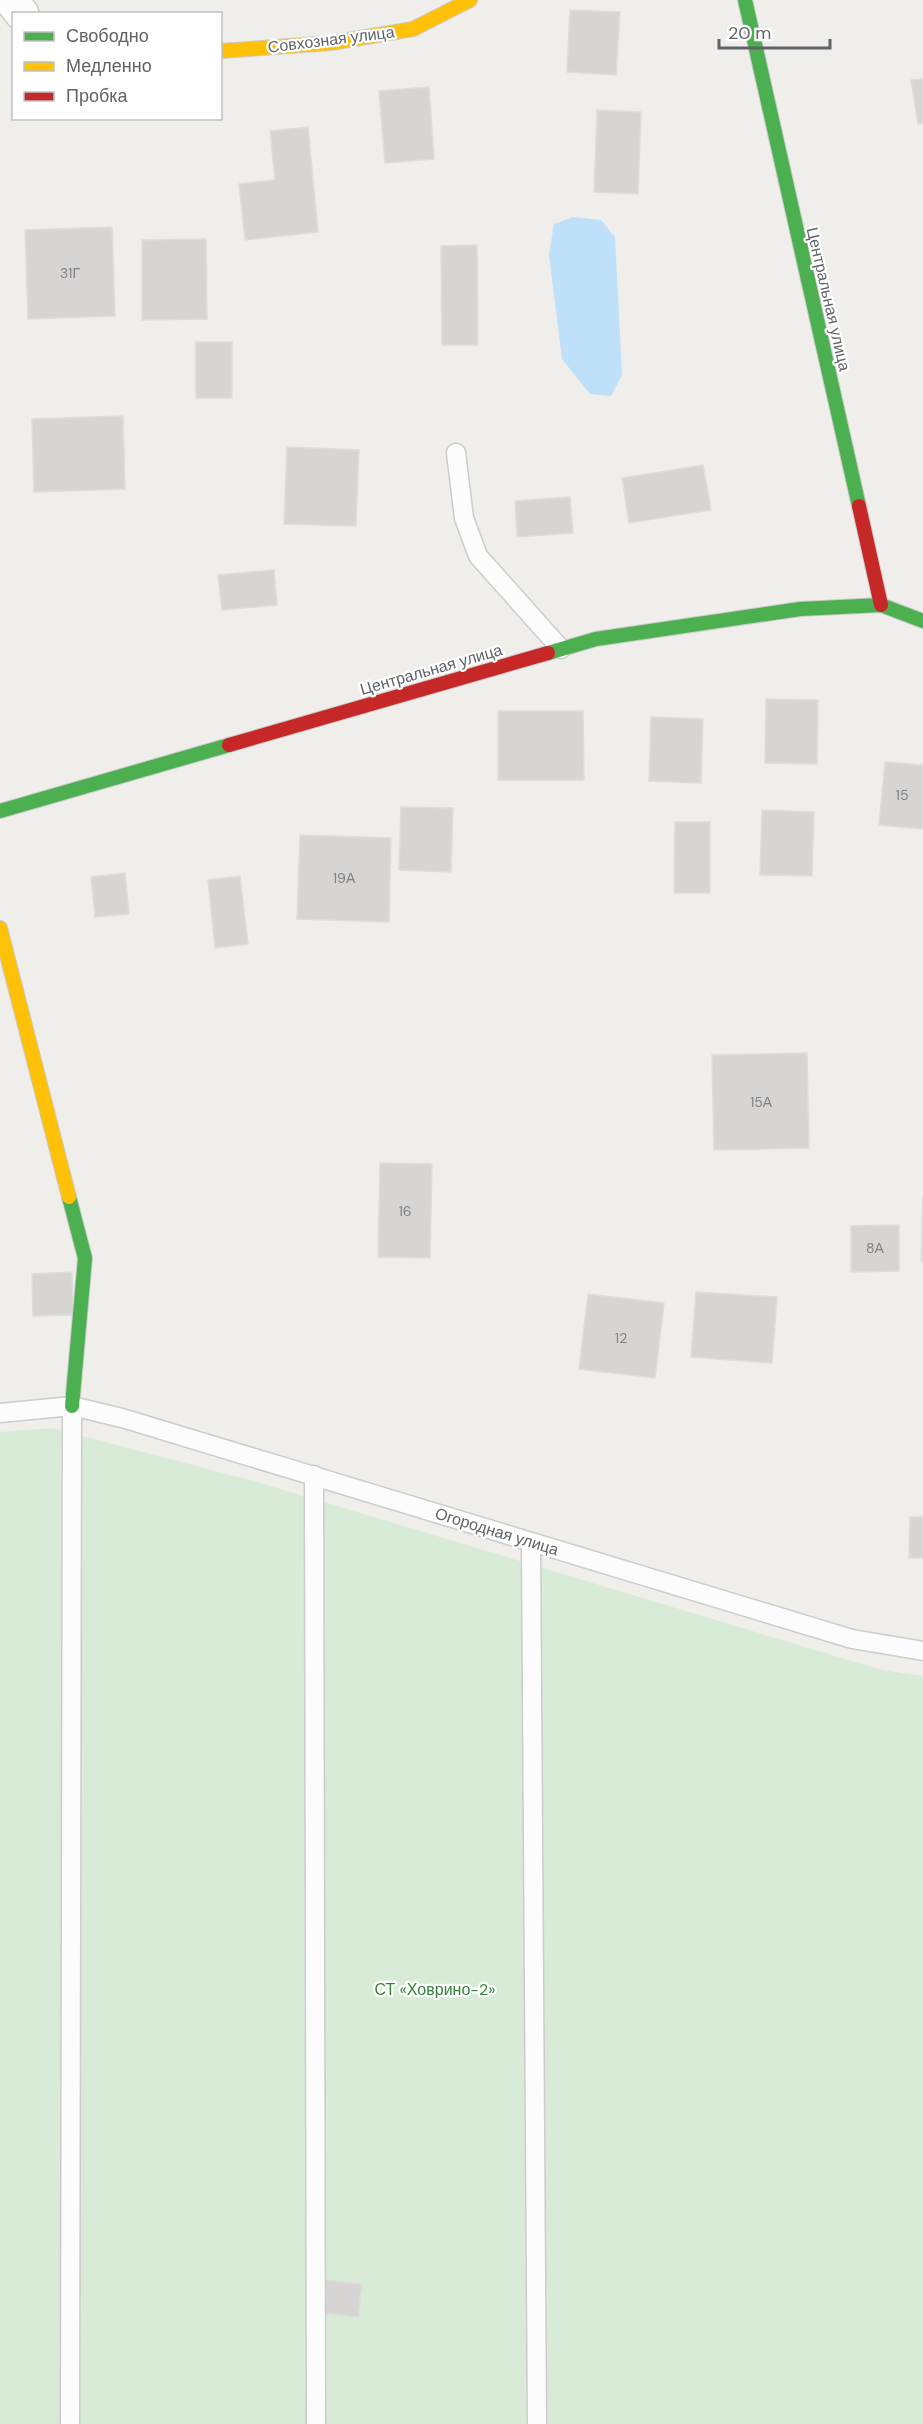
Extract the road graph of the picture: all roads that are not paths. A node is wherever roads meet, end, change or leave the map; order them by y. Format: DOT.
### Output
graph roads {
  1 [pos="11,0"];
  2 [pos="470,0"];
  3 [pos="745,0"];
  4 [pos="20,12"];
  5 [pos="222,51"];
  6 [pos="456,453"];
  7 [pos="881,605"];
  8 [pos="923,621"];
  9 [pos="561,649"];
  10 [pos="0,811"];
  11 [pos="0,928"];
  12 [pos="72,1407"];
  13 [pos="0,1413"];
  14 [pos="314,1475"];
  15 [pos="531,1542"];
  16 [pos="923,1651"];
  17 [pos="70,2424"];
  18 [pos="316,2424"];
  19 [pos="537,2424"];
  1 -- 4 [label="street"];
  2 -- 5 [label="street, Совхозная улица"];
  3 -- 7 [label="street, Центральная улица"];
  6 -- 9 [label="lane"];
  7 -- 8 [label="street, Центральная улица"];
  7 -- 9 [label="street, Центральная улица"];
  9 -- 10 [label="street, Центральная улица"];
  11 -- 12 [label="street"];
  12 -- 13 [label="lane, Огородная улица"];
  12 -- 14 [label="lane, Огородная улица"];
  12 -- 17 [label="lane"];
  14 -- 15 [label="lane, Огородная улица"];
  14 -- 18 [label="lane"];
  15 -- 16 [label="lane, Огородная улица"];
  15 -- 19 [label="lane"];
}
